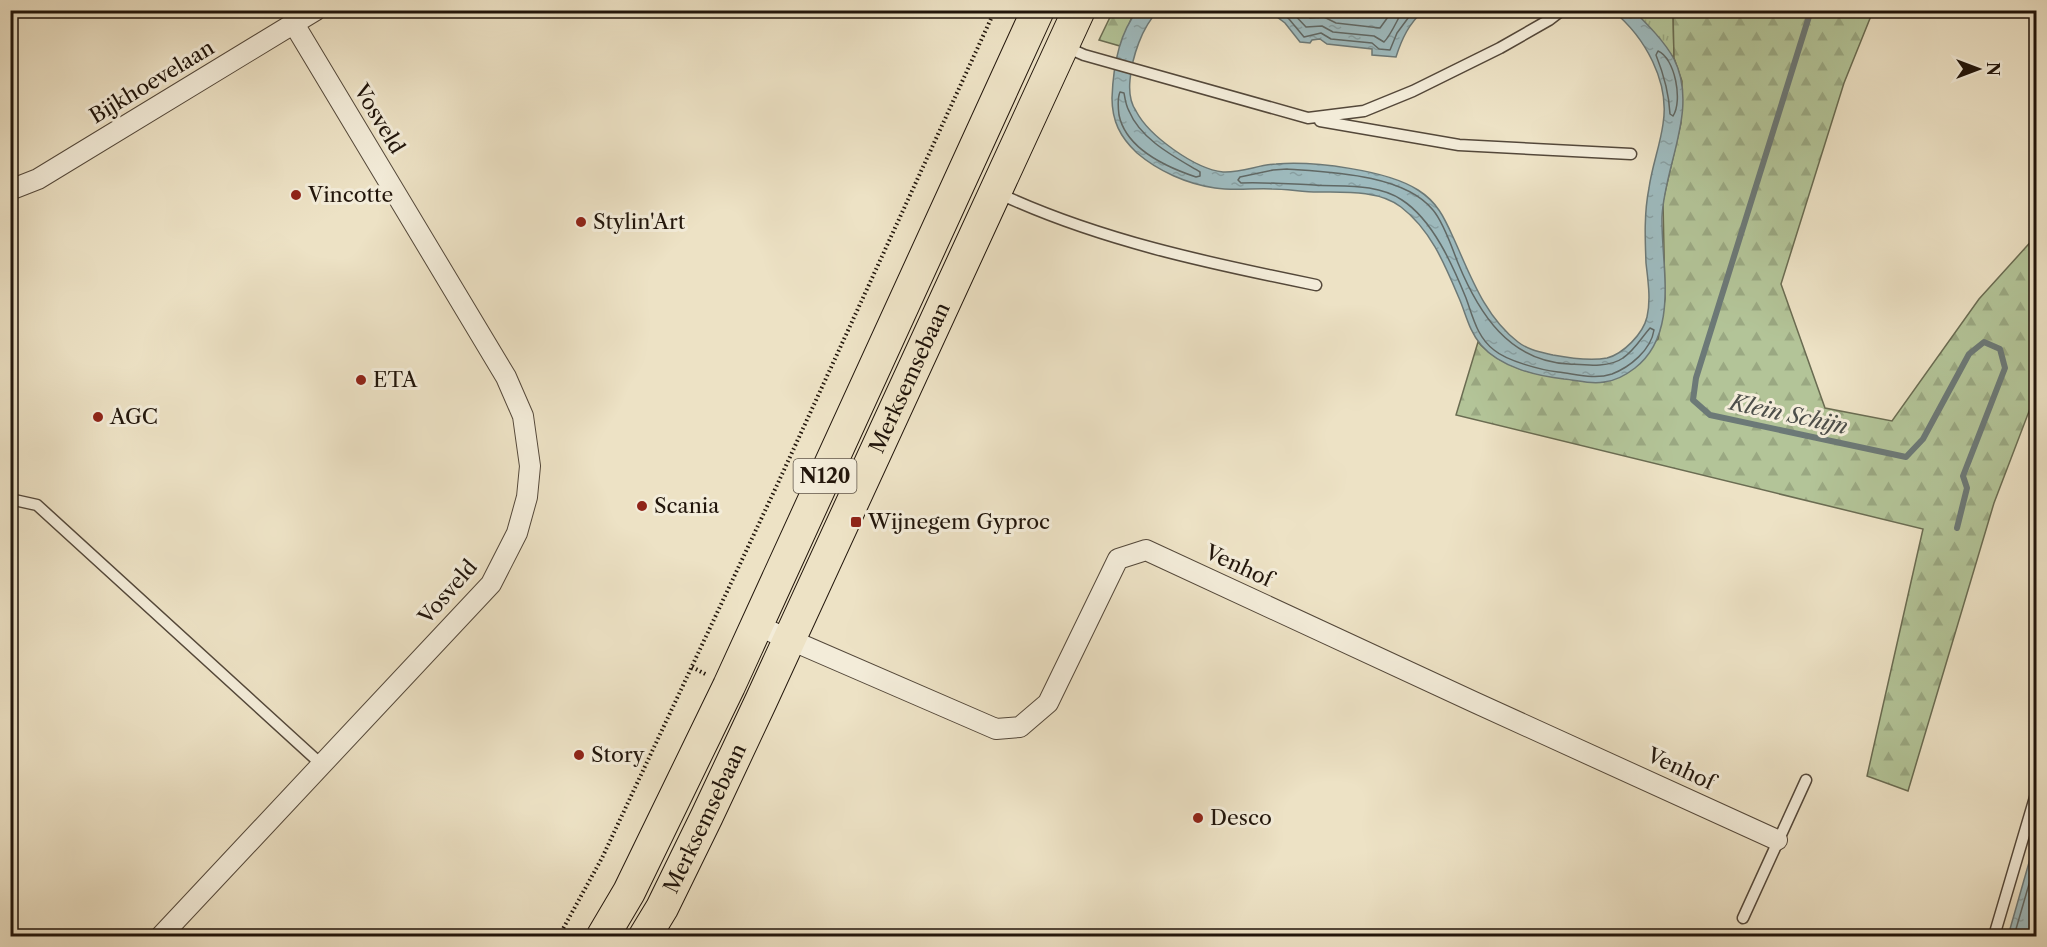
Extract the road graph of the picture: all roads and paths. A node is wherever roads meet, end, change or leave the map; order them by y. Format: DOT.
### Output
graph roads {
  1 [pos="316,10"];
  2 [pos="995,10"];
  3 [pos="1038,10"];
  4 [pos="1078,10"];
  5 [pos="1562,10"];
  6 [pos="294,24"];
  7 [pos="1063,46"];
  8 [pos="1308,118"];
  9 [pos="1631,154"];
  10 [pos="10,190"];
  11 [pos="995,192"];
  12 [pos="1316,285"];
  13 [pos="10,499"];
  14 [pos="756,625"];
  15 [pos="789,639"];
  16 [pos="322,765"];
  17 [pos="1806,780"];
  18 [pos="2037,794"];
  19 [pos="1777,840"];
  20 [pos="629,892"];
  21 [pos="662,908"];
  22 [pos="1743,918"];
  23 [pos="161,936"];
  24 [pos="559,936"];
  25 [pos="603,936"];
  26 [pos="645,936"];
  27 [pos="1994,936"];
  1 -- 6 [label="street, Bijkhoevelaan"];
  2 -- 24 [label="path"];
  3 -- 14 [label="main road, Merksemsebaan / N120"];
  4 -- 7 [label="main road, Merksemsebaan / N120"];
  5 -- 8 [label="lane"];
  6 -- 10 [label="street, Bijkhoevelaan"];
  6 -- 16 [label="street, Vosveld"];
  7 -- 8 [label="lane"];
  7 -- 11 [label="main road, Merksemsebaan / N120"];
  8 -- 9 [label="lane"];
  11 -- 12 [label="lane"];
  11 -- 15 [label="main road, Merksemsebaan / N120"];
  13 -- 16 [label="lane"];
  14 -- 15 [label="street, Venhof"];
  14 -- 20 [label="main road, Merksemsebaan / N120"];
  15 -- 19 [label="street, Venhof"];
  15 -- 21 [label="main road, Merksemsebaan / N120"];
  16 -- 23 [label="street, Vosveld"];
  17 -- 19 [label="lane"];
  18 -- 27 [label="lane"];
  19 -- 22 [label="lane"];
  20 -- 21 [label="street, Merksemsebaan"];
  20 -- 25 [label="main road, Merksemsebaan / N120"];
  21 -- 26 [label="main road, Merksemsebaan / N120"];
}
